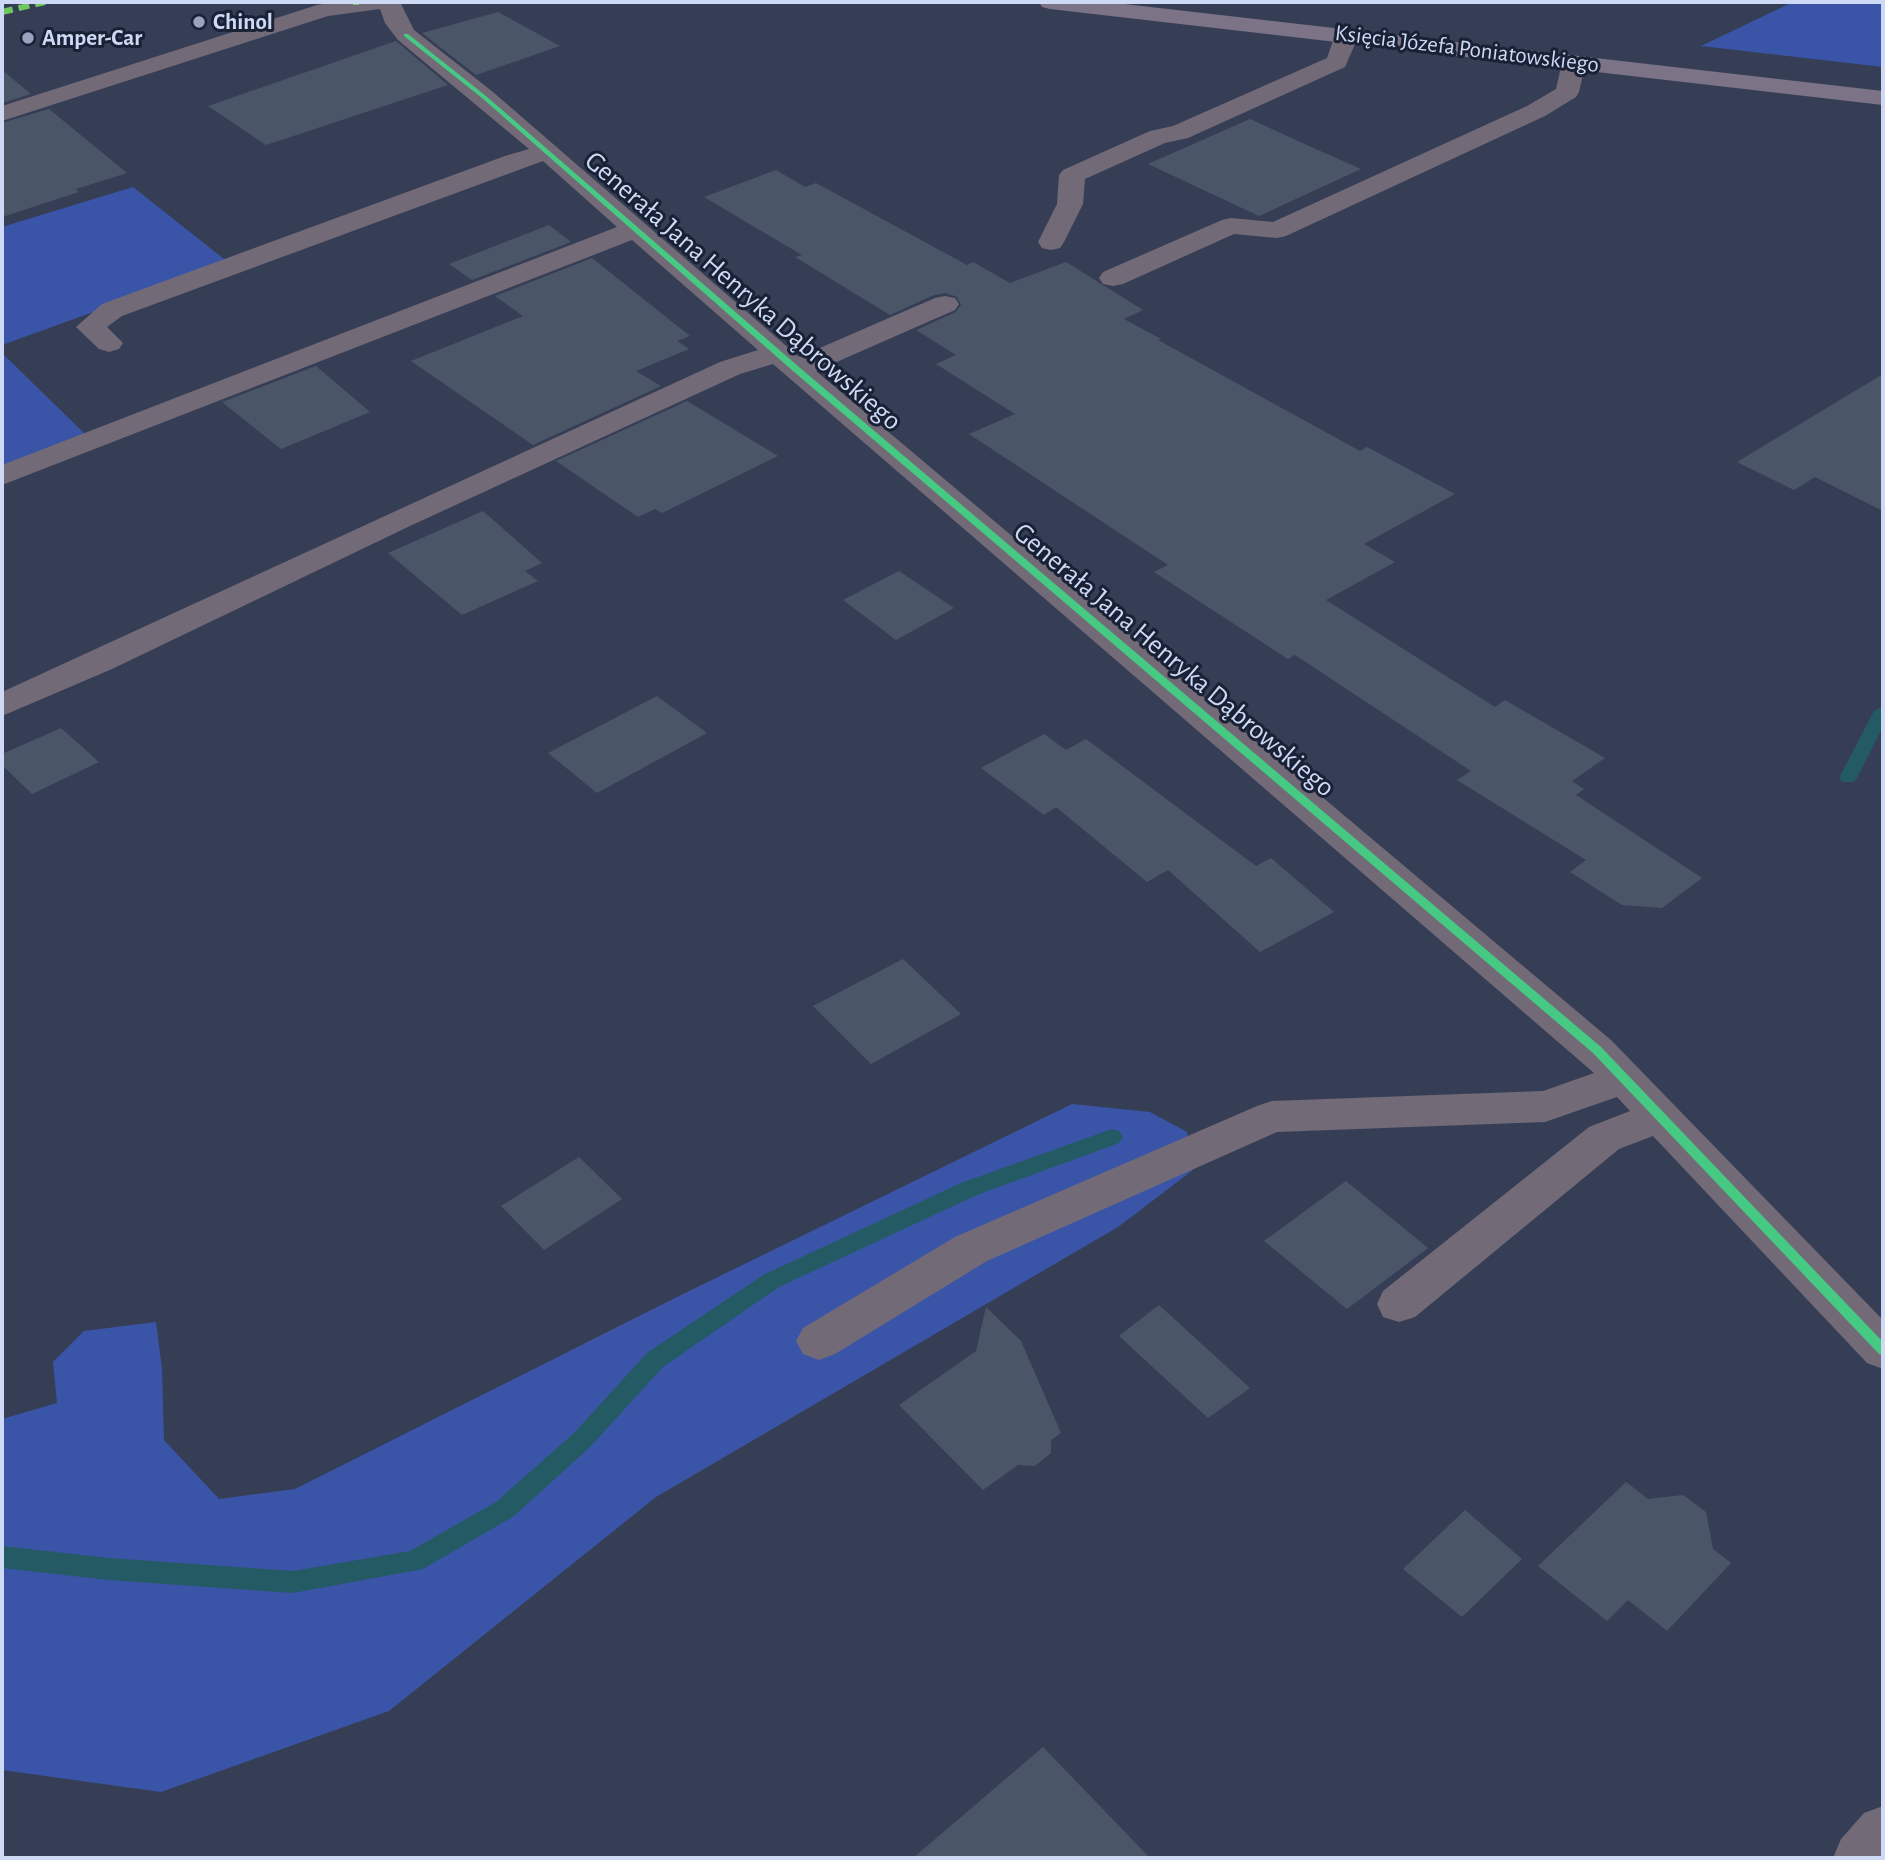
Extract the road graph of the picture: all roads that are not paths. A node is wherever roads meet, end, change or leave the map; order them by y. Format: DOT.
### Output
graph roads {
  1 [pos="387,2"];
  2 [pos="1050,2"];
  3 [pos="1079,3"];
  4 [pos="1347,35"];
  5 [pos="1574,62"];
  6 [pos="1883,99"];
  7 [pos="2,114"];
  8 [pos="548,152"];
  9 [pos="636,229"];
  10 [pos="1051,242"];
  11 [pos="1113,278"];
  12 [pos="945,303"];
  13 [pos="109,343"];
  14 [pos="788,361"];
  15 [pos="2,475"];
  16 [pos="2,705"];
  17 [pos="1624,1078"];
  18 [pos="1661,1116"];
  19 [pos="1399,1304"];
  20 [pos="819,1341"];
  21 [pos="1883,1350"];
  22 [pos="1883,1832"];
  23 [pos="1860,1858"];
  1 -- 7 [label="street"];
  1 -- 8 [label="street, Generała Jana Henryka Dąbrowskiego"];
  2 -- 3 [label="main road, Księcia Józefa Poniatowskiego"];
  3 -- 4 [label="main road, Księcia Józefa Poniatowskiego"];
  4 -- 5 [label="main road, Księcia Józefa Poniatowskiego"];
  4 -- 10 [label="street"];
  5 -- 6 [label="main road, Księcia Józefa Poniatowskiego"];
  5 -- 11 [label="street"];
  8 -- 9 [label="street, Generała Jana Henryka Dąbrowskiego"];
  8 -- 13 [label="street"];
  9 -- 14 [label="street, Generała Jana Henryka Dąbrowskiego"];
  9 -- 15 [label="street"];
  12 -- 14 [label="street"];
  14 -- 16 [label="street"];
  14 -- 17 [label="street, Generała Jana Henryka Dąbrowskiego"];
  17 -- 18 [label="street, Generała Jana Henryka Dąbrowskiego"];
  17 -- 20 [label="street"];
  18 -- 19 [label="street"];
  18 -- 21 [label="street, Generała Jana Henryka Dąbrowskiego"];
  22 -- 23 [label="street"];
}
